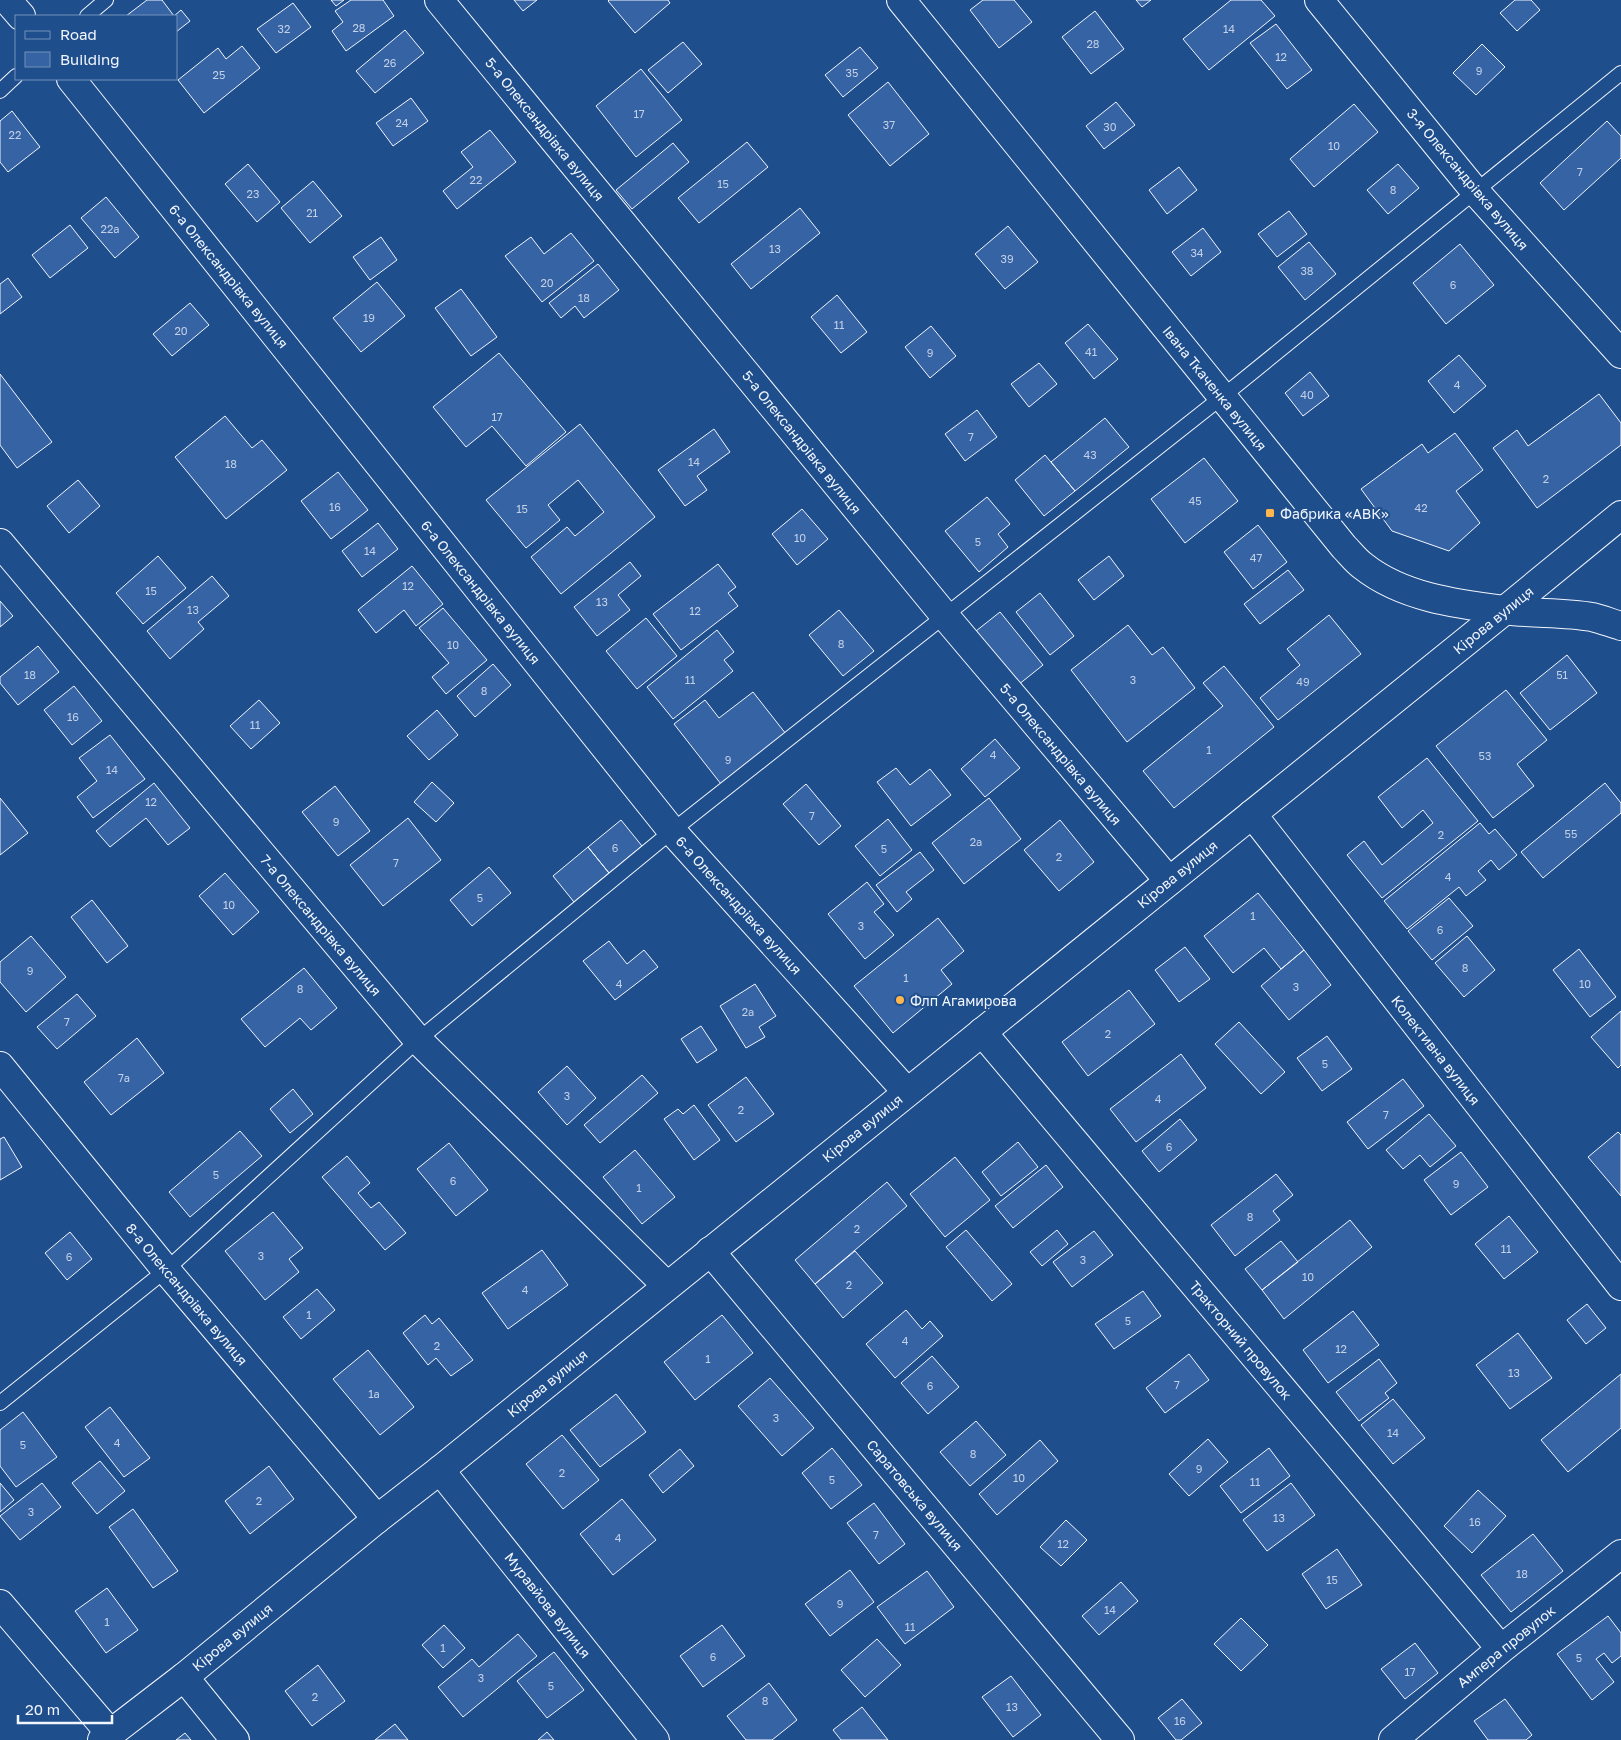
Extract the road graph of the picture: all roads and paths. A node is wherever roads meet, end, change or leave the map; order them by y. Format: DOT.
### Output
graph roads {
  1 [pos="7,0"];
  2 [pos="106,0"];
  3 [pos="439,0"];
  4 [pos="901,0"];
  5 [pos="1319,0"];
  6 [pos="20,15"];
  7 [pos="88,15"];
  8 [pos="1621,73"];
  9 [pos="15,77"];
  10 [pos="73,80"];
  11 [pos="0,90"];
  12 [pos="1475,191"];
  13 [pos="1621,354"];
  14 [pos="1222,397"];
  15 [pos="1621,515"];
  16 [pos="0,543"];
  17 [pos="1505,610"];
  18 [pos="944,616"];
  19 [pos="1621,626"];
  20 [pos="1252,814"];
  21 [pos="672,831"];
  22 [pos="1169,881"];
  23 [pos="982,1032"];
  24 [pos="418,1040"];
  25 [pos="0,1066"];
  26 [pos="907,1092"];
  27 [pos="710,1251"];
  28 [pos="166,1270"];
  29 [pos="666,1286"];
  30 [pos="1621,1286"];
  31 [pos="0,1403"];
  32 [pos="440,1470"];
  33 [pos="377,1518"];
  34 [pos="1621,1554"];
  35 [pos="0,1604"];
  36 [pos="1500,1649"];
  37 [pos="184,1677"];
  38 [pos="106,1737"];
  39 [pos="235,1740"];
  40 [pos="655,1740"];
  41 [pos="1120,1740"];
  42 [pos="1394,1740"];
  1 -- 6 [label="street"];
  2 -- 7 [label="lane"];
  3 -- 18 [label="street, 5-а Олександрівка вулиця"];
  4 -- 14 [label="street, Івана Ткаченка вулиця"];
  5 -- 12 [label="street, 3-я Олександрівка вулиця"];
  8 -- 12 [label="lane"];
  9 -- 11 [label="lane"];
  10 -- 21 [label="street, 6-а Олександрівка вулиця"];
  12 -- 13 [label="street, 3-я Олександрівка вулиця"];
  12 -- 14 [label="lane"];
  14 -- 17 [label="street, Івана Ткаченка вулиця"];
  14 -- 18 [label="lane"];
  15 -- 17 [label="street, Кірова вулиця"];
  16 -- 24 [label="street, 7-а Олександрівка вулиця"];
  17 -- 19 [label="street, Івана Ткаченка вулиця"];
  17 -- 20 [label="street, Кірова вулиця"];
  18 -- 21 [label="lane"];
  18 -- 22 [label="street, 5-а Олександрівка вулиця"];
  20 -- 22 [label="street, Кірова вулиця"];
  20 -- 30 [label="street, Колективна вулиця"];
  21 -- 24 [label="lane"];
  21 -- 26 [label="street, 6-а Олександрівка вулиця"];
  22 -- 23 [label="street, Кірова вулиця"];
  23 -- 26 [label="street, Кірова вулиця"];
  23 -- 36 [label="street, Тракторний провулок"];
  24 -- 28 [label="lane"];
  24 -- 29 [label="street, 7-а Олександрівка вулиця"];
  25 -- 28 [label="street, 8-а Олександрівка вулиця"];
  26 -- 27 [label="street, Кірова вулиця"];
  27 -- 29 [label="street, Кірова вулиця"];
  27 -- 41 [label="street, Саратовська вулиця"];
  28 -- 31 [label="lane"];
  28 -- 33 [label="street, 8-а Олександрівка вулиця"];
  29 -- 32 [label="street, Кірова вулиця"];
  32 -- 33 [label="street, Кірова вулиця"];
  32 -- 40 [label="street, Муравйова вулиця"];
  33 -- 37 [label="street, Кірова вулиця"];
  34 -- 36 [label="street, Ампера провулок"];
  35 -- 38 [label="street"];
  36 -- 42 [label="street, Ампера провулок"];
  37 -- 38 [label="street, Кірова вулиця"];
  37 -- 39 [label="street"];
}
